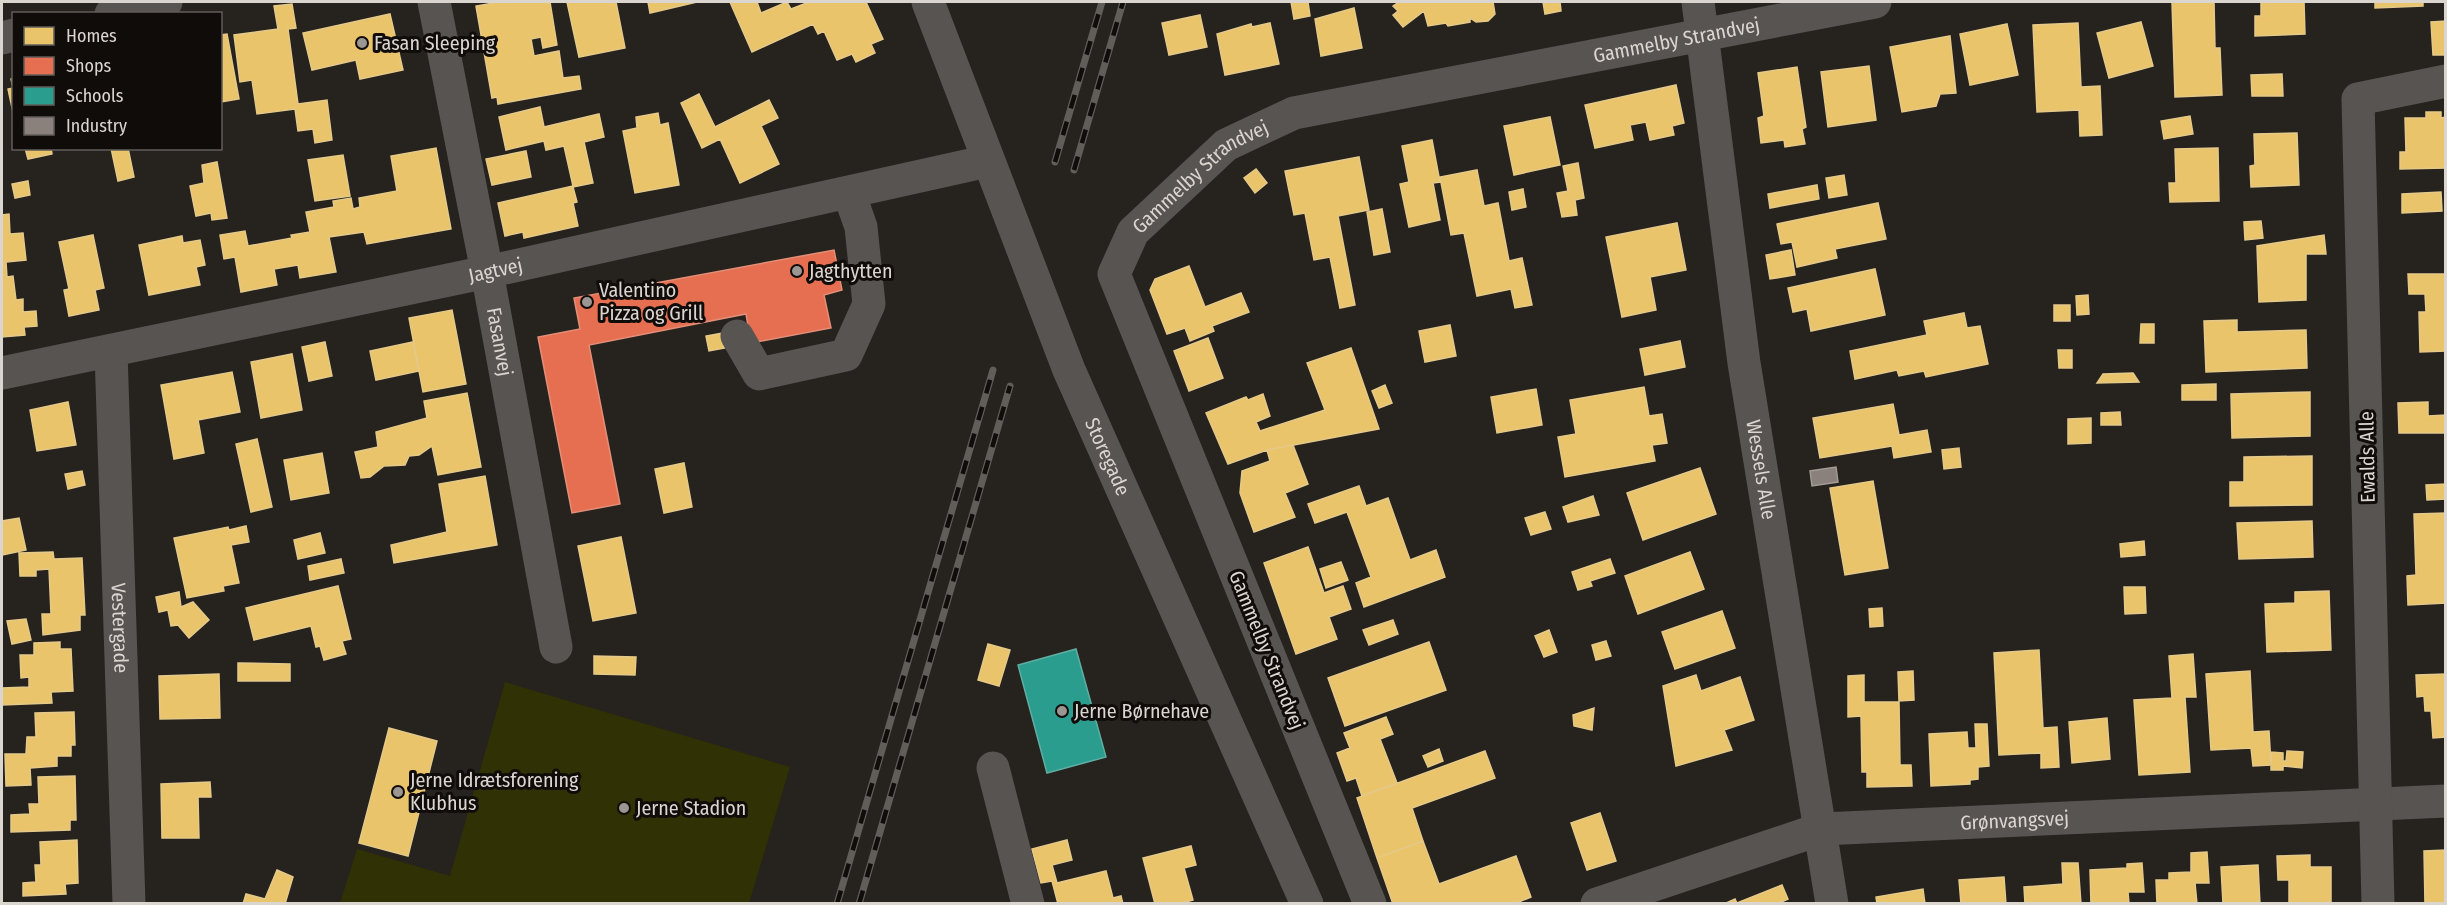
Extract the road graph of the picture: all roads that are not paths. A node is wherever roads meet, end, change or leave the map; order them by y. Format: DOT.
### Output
graph roads {
  1 [pos="166,2"];
  2 [pos="434,2"];
  3 [pos="928,2"];
  4 [pos="1698,2"];
  5 [pos="1875,2"];
  6 [pos="120,12"];
  7 [pos="1704,37"];
  8 [pos="2445,81"];
  9 [pos="988,161"];
  10 [pos="849,193"];
  11 [pos="487,272"];
  12 [pos="737,336"];
  13 [pos="111,352"];
  14 [pos="2,373"];
  15 [pos="556,647"];
  16 [pos="993,768"];
  17 [pos="2445,801"];
  18 [pos="2375,805"];
  19 [pos="1821,830"];
  20 [pos="129,903"];
  21 [pos="1028,903"];
  22 [pos="1304,903"];
  23 [pos="1370,903"];
  24 [pos="1597,903"];
  25 [pos="1832,903"];
  26 [pos="2378,903"];
  1 -- 6 [label="street"];
  2 -- 11 [label="street, Fasanvej"];
  3 -- 9 [label="street, Storegade"];
  4 -- 7 [label="street, Wessels Alle"];
  5 -- 7 [label="street, Gammelby Strandvej"];
  7 -- 19 [label="street, Wessels Alle"];
  7 -- 23 [label="street, Gammelby Strandvej"];
  8 -- 18 [label="street, Ewalds Alle"];
  9 -- 10 [label="street, Jagtvej"];
  9 -- 22 [label="street, Storegade"];
  10 -- 11 [label="street, Jagtvej"];
  10 -- 12 [label="street"];
  11 -- 13 [label="street, Jagtvej"];
  11 -- 15 [label="street, Fasanvej"];
  13 -- 14 [label="street, Jagtvej"];
  13 -- 20 [label="street, Vestergade"];
  16 -- 21 [label="street"];
  17 -- 18 [label="street, Grønvangsvej"];
  18 -- 19 [label="street, Grønvangsvej"];
  18 -- 26 [label="street, Ewalds Alle"];
  19 -- 24 [label="street, Grønvangsvej"];
  19 -- 25 [label="street, Wessels Alle"];
}
